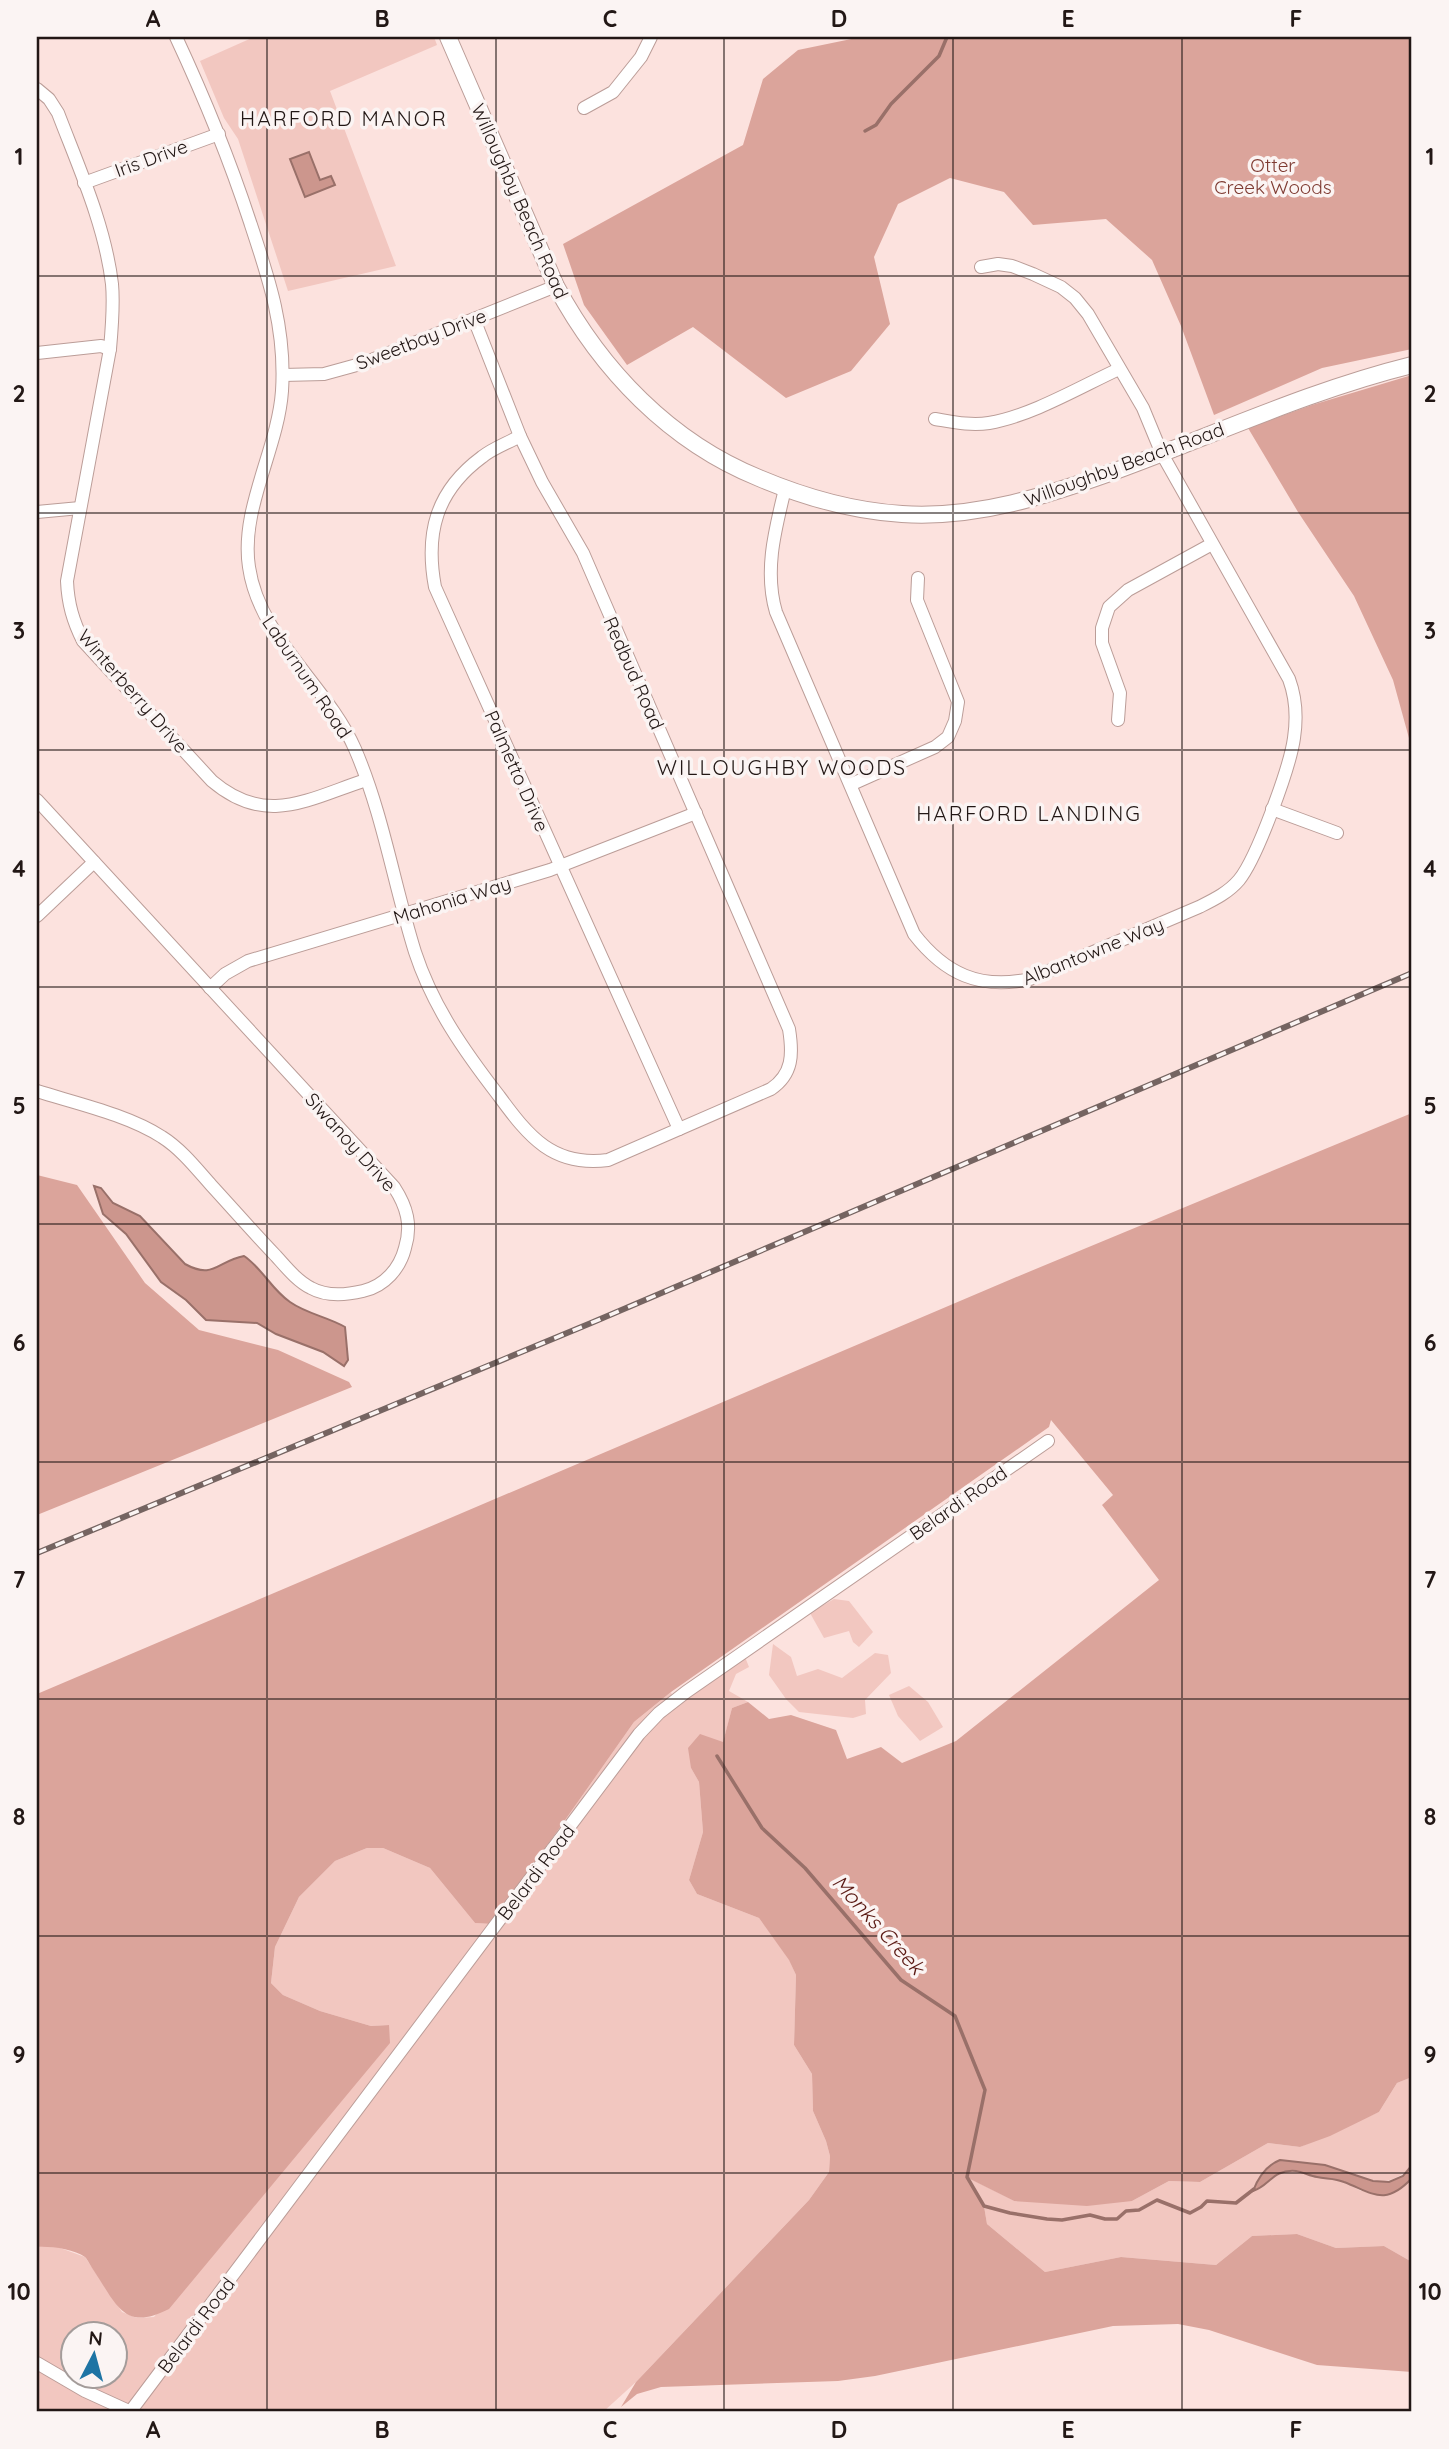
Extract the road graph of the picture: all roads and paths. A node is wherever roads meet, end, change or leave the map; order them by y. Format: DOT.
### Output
graph roads {
  1 [pos="176,37"];
  2 [pos="448,37"];
  3 [pos="651,37"];
  4 [pos="37,89"];
  5 [pos="584,108"];
  6 [pos="219,134"];
  7 [pos="84,183"];
  8 [pos="981,267"];
  9 [pos="556,286"];
  10 [pos="474,319"];
  11 [pos="110,349"];
  12 [pos="37,353"];
  13 [pos="1412,365"];
  14 [pos="1119,369"];
  15 [pos="283,375"];
  16 [pos="935,419"];
  17 [pos="520,436"];
  18 [pos="1162,454"];
  19 [pos="785,489"];
  20 [pos="80,508"];
  21 [pos="37,512"];
  22 [pos="1212,544"];
  23 [pos="918,578"];
  24 [pos="1118,720"];
  25 [pos="366,780"];
  26 [pos="852,784"];
  27 [pos="37,800"];
  28 [pos="1272,809"];
  29 [pos="696,813"];
  30 [pos="1337,833"];
  31 [pos="93,862"];
  32 [pos="560,867"];
  33 [pos="405,915"];
  34 [pos="37,916"];
  35 [pos="210,988"];
  36 [pos="37,1091"];
  37 [pos="679,1129"];
  38 [pos="1048,1441"];
  39 [pos="37,2363"];
  40 [pos="130,2412"];
  1 -- 6 [label="street, Laburnum Road"];
  2 -- 9 [label="street, Willoughby Beach Road"];
  3 -- 5 [label="street"];
  4 -- 7 [label="street, Winterberry Drive"];
  6 -- 7 [label="street, Iris Drive"];
  6 -- 15 [label="street, Laburnum Road"];
  7 -- 11 [label="street, Winterberry Drive"];
  8 -- 14 [label="street, Albantowne Way"];
  9 -- 10 [label="street, Sweetbay Drive"];
  9 -- 19 [label="street, Willoughby Beach Road"];
  10 -- 15 [label="street, Sweetbay Drive"];
  10 -- 17 [label="street, Redbud Road"];
  11 -- 12 [label="street"];
  11 -- 20 [label="street, Winterberry Drive"];
  13 -- 18 [label="street, Willoughby Beach Road"];
  14 -- 16 [label="street"];
  14 -- 18 [label="street, Albantowne Way"];
  15 -- 25 [label="street, Laburnum Road"];
  17 -- 29 [label="street, Redbud Road"];
  17 -- 32 [label="street, Palmetto Drive"];
  18 -- 19 [label="street, Willoughby Beach Road"];
  18 -- 22 [label="street, Albantowne Way"];
  19 -- 26 [label="street, Albantowne Way"];
  20 -- 21 [label="street"];
  20 -- 25 [label="street, Winterberry Drive"];
  22 -- 24 [label="street"];
  22 -- 28 [label="street, Albantowne Way"];
  23 -- 26 [label="street"];
  25 -- 33 [label="street, Laburnum Road"];
  26 -- 28 [label="street, Albantowne Way"];
  27 -- 31 [label="street, Siwanoy Drive"];
  28 -- 30 [label="street"];
  29 -- 32 [label="street, Mahonia Way"];
  29 -- 37 [label="street, Redbud Road"];
  31 -- 34 [label="street"];
  31 -- 35 [label="street, Siwanoy Drive"];
  32 -- 33 [label="street, Mahonia Way"];
  32 -- 37 [label="street, Palmetto Drive"];
  33 -- 35 [label="street, Mahonia Way"];
  33 -- 37 [label="street, Laburnum Road"];
  35 -- 36 [label="street, Siwanoy Drive"];
  38 -- 40 [label="street, Belardi Road"];
  39 -- 40 [label="street"];
}
